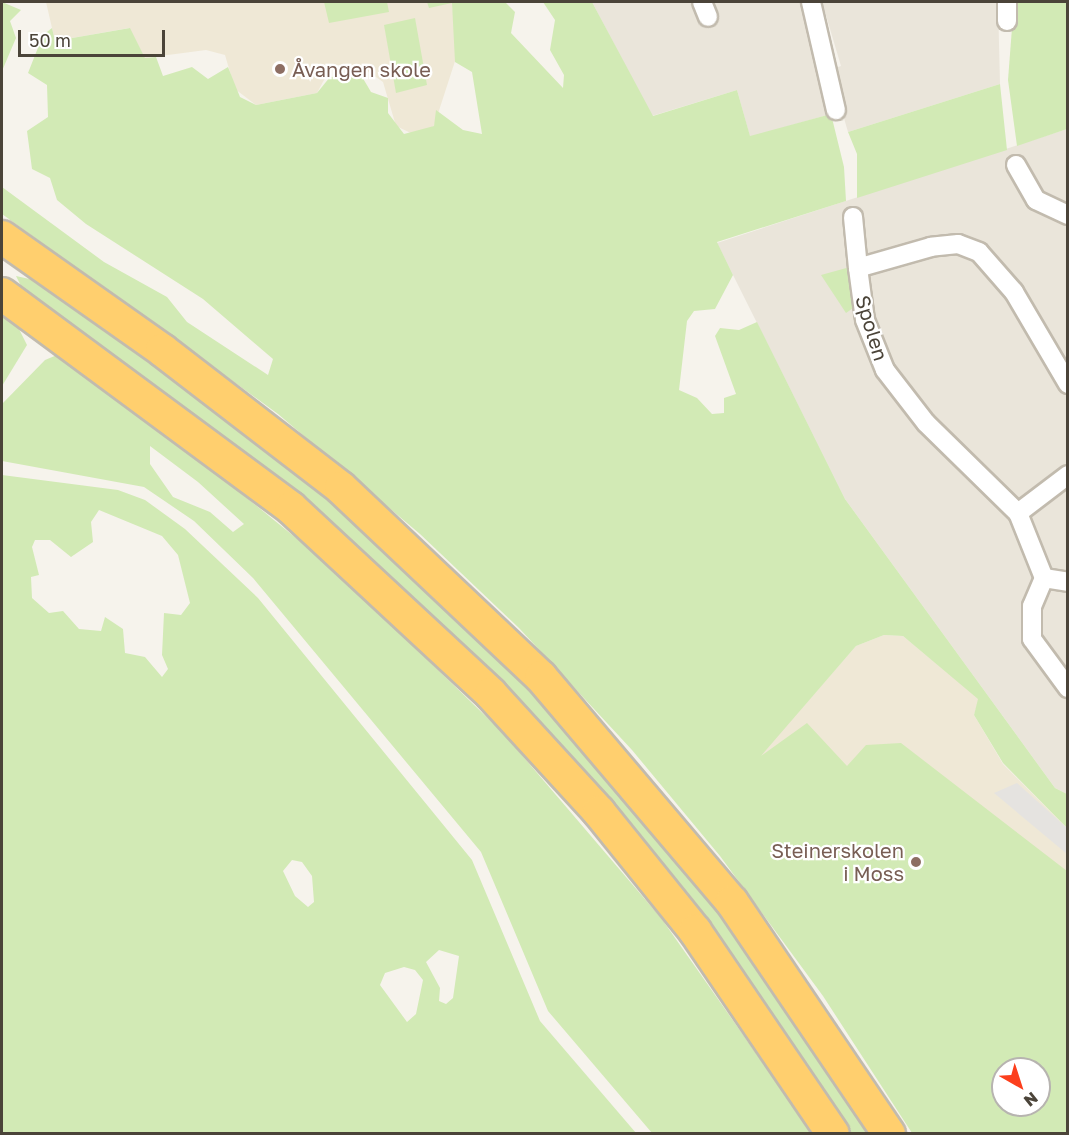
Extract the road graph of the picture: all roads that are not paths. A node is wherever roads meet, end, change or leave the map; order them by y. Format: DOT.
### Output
graph roads {
  1 [pos="811,2"];
  2 [pos="1007,2"];
  3 [pos="1007,21"];
  4 [pos="836,110"];
  5 [pos="1016,165"];
  6 [pos="1068,215"];
  7 [pos="853,217"];
  8 [pos="2,237"];
  9 [pos="858,268"];
  10 [pos="2,294"];
  11 [pos="1068,384"];
  12 [pos="1068,475"];
  13 [pos="1018,513"];
  14 [pos="1044,578"];
  15 [pos="1068,582"];
  16 [pos="1068,688"];
  17 [pos="833,1134"];
  18 [pos="889,1134"];
  1 -- 4 [label="street"];
  2 -- 3 [label="street"];
  5 -- 6 [label="street"];
  7 -- 9 [label="street"];
  8 -- 18 [label="highway"];
  9 -- 11 [label="street, Spolen"];
  9 -- 13 [label="street, Spolen"];
  10 -- 17 [label="highway"];
  12 -- 13 [label="street"];
  13 -- 14 [label="street"];
  14 -- 15 [label="street"];
  14 -- 16 [label="street"];
}
